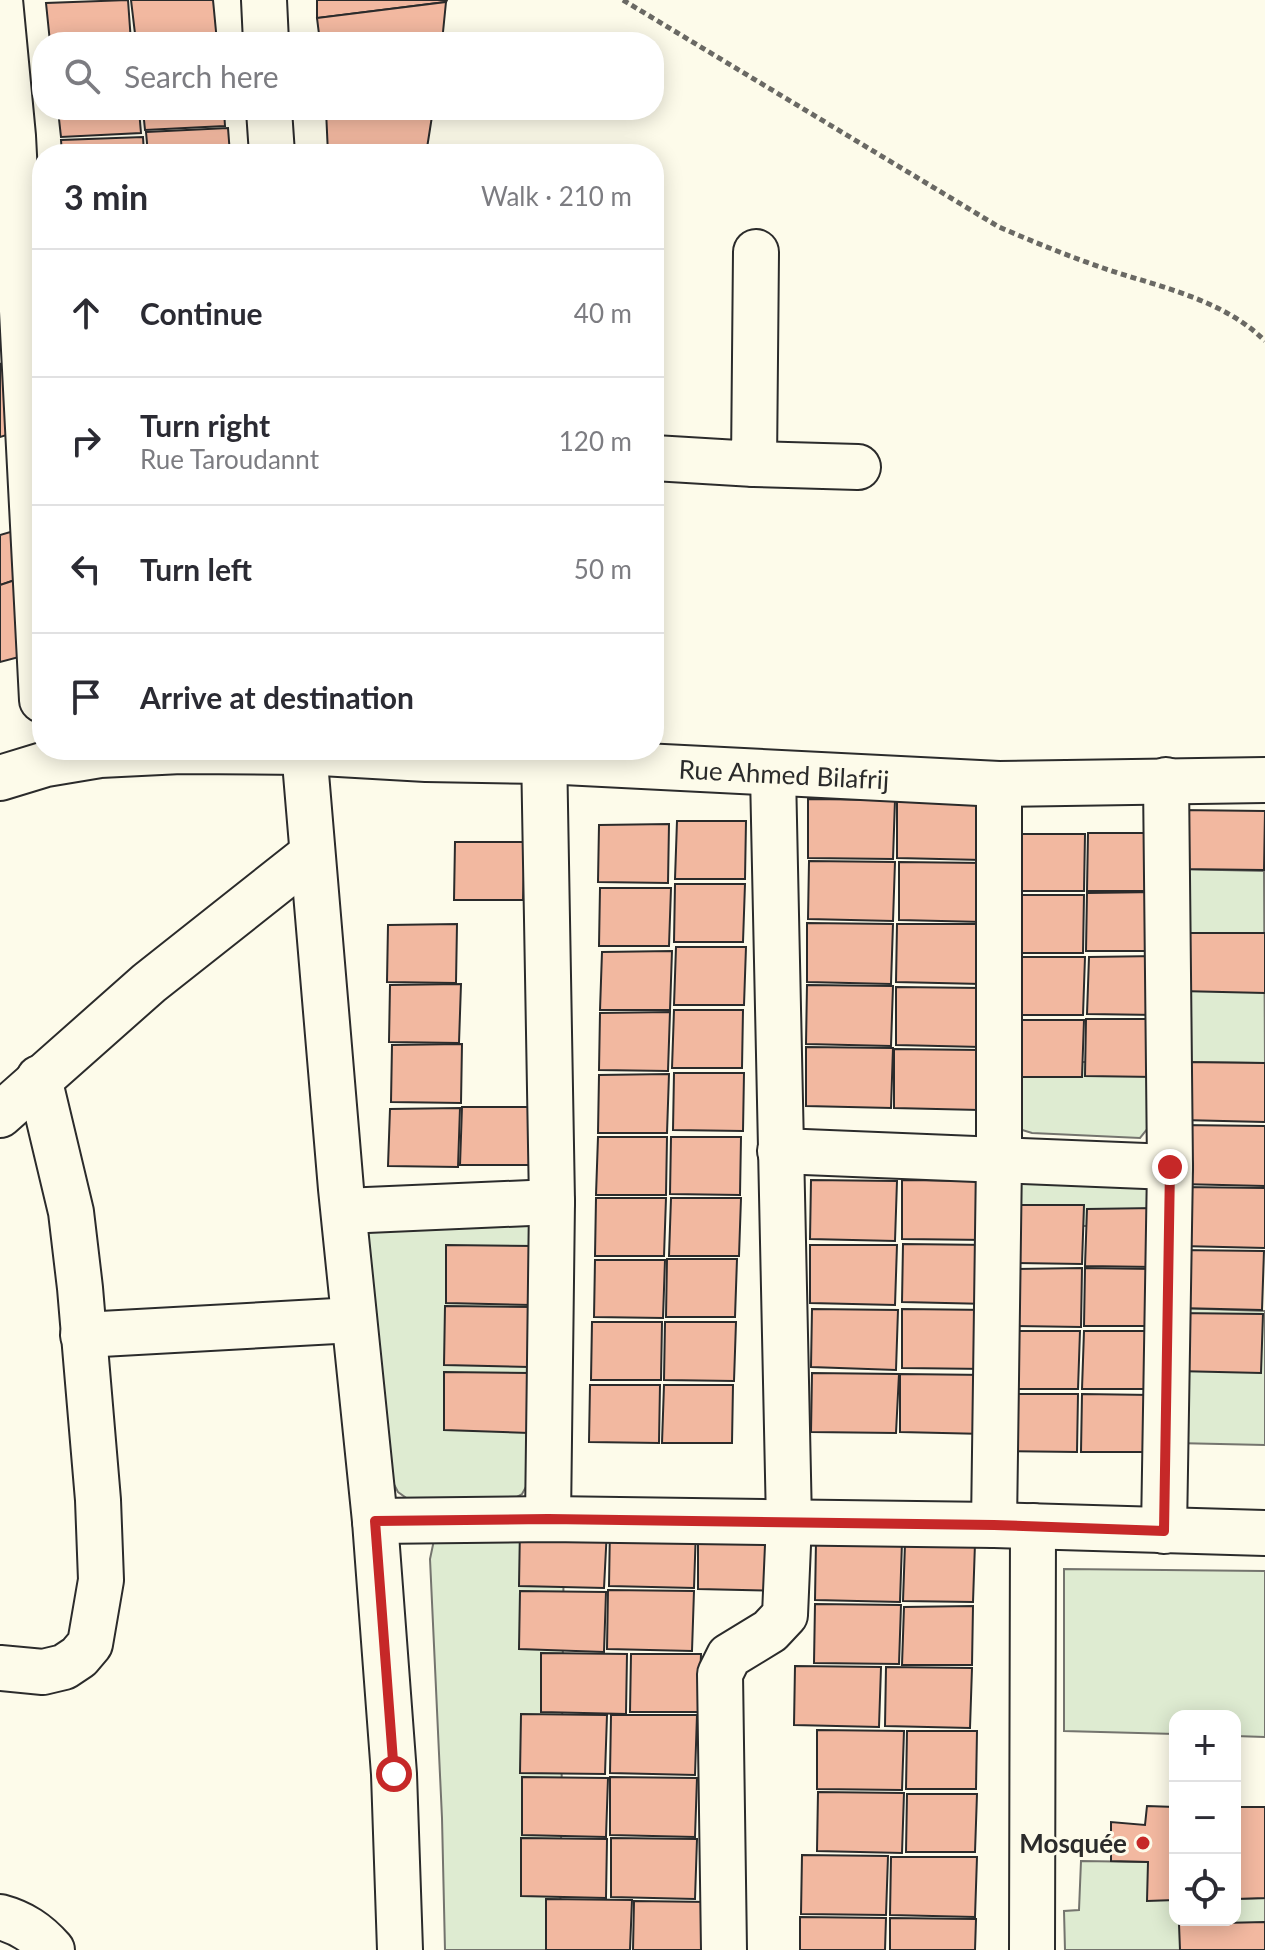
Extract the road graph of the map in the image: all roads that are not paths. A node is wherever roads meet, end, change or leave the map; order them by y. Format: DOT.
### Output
graph roads {
  1 [pos="264,0"];
  2 [pos="0,1"];
  3 [pos="266,32"];
  4 [pos="270,120"];
  5 [pos="271,144"];
  6 [pos="756,252"];
  7 [pos="9,283"];
  8 [pos="664,459"];
  9 [pos="754,464"];
  10 [pos="858,467"];
  11 [pos="15,520"];
  12 [pos="32,633"];
  13 [pos="39,760"];
  14 [pos="305,760"];
  15 [pos="544,760"];
  16 [pos="604,760"];
  17 [pos="773,774"];
  18 [pos="0,778"];
  19 [pos="1166,780"];
  20 [pos="1265,780"];
  21 [pos="999,784"];
  22 [pos="312,854"];
  23 [pos="39,1078"];
  24 [pos="0,1115"];
  25 [pos="780,1151"];
  26 [pos="999,1161"];
  27 [pos="1170,1167"];
  28 [pos="552,1202"];
  29 [pos="344,1211"];
  30 [pos="354,1320"];
  31 [pos="83,1335"];
  32 [pos="548,1519"];
  33 [pos="375,1521"];
  34 [pos="789,1522"];
  35 [pos="1014,1525"];
  36 [pos="1164,1531"];
  37 [pos="1265,1533"];
  38 [pos="0,1668"];
  39 [pos="0,1917"];
  40 [pos="52,1950"];
  41 [pos="400,1950"];
  42 [pos="724,1950"];
  43 [pos="1032,1950"];
  1 -- 3 [label="street"];
  2 -- 7 [label="street"];
  4 -- 5 [label="street"];
  6 -- 9 [label="street"];
  7 -- 11 [label="street"];
  8 -- 9 [label="street"];
  9 -- 10 [label="street"];
  11 -- 12 [label="street"];
  13 -- 18 [label="street, Rue Ahmed Bilafrij"];
  14 -- 22 [label="street"];
  15 -- 28 [label="street"];
  16 -- 17 [label="street, Rue Ahmed Bilafrij"];
  17 -- 21 [label="street, Rue Ahmed Bilafrij"];
  17 -- 25 [label="street"];
  19 -- 20 [label="street, Rue Ahmed Bilafrij"];
  19 -- 21 [label="street, Rue Ahmed Bilafrij"];
  19 -- 27 [label="street"];
  21 -- 26 [label="street"];
  22 -- 23 [label="street"];
  22 -- 29 [label="street"];
  23 -- 24 [label="street"];
  23 -- 31 [label="street"];
  25 -- 26 [label="street"];
  25 -- 34 [label="street"];
  26 -- 27 [label="street"];
  26 -- 35 [label="street"];
  27 -- 36 [label="street"];
  28 -- 29 [label="street"];
  28 -- 32 [label="street"];
  29 -- 30 [label="street"];
  30 -- 31 [label="street"];
  30 -- 33 [label="street"];
  31 -- 38 [label="street"];
  32 -- 33 [label="street"];
  32 -- 34 [label="street"];
  33 -- 41 [label="street"];
  34 -- 35 [label="street"];
  34 -- 42 [label="street"];
  35 -- 36 [label="street"];
  35 -- 43 [label="street"];
  36 -- 37 [label="street"];
  39 -- 40 [label="street"];
}
